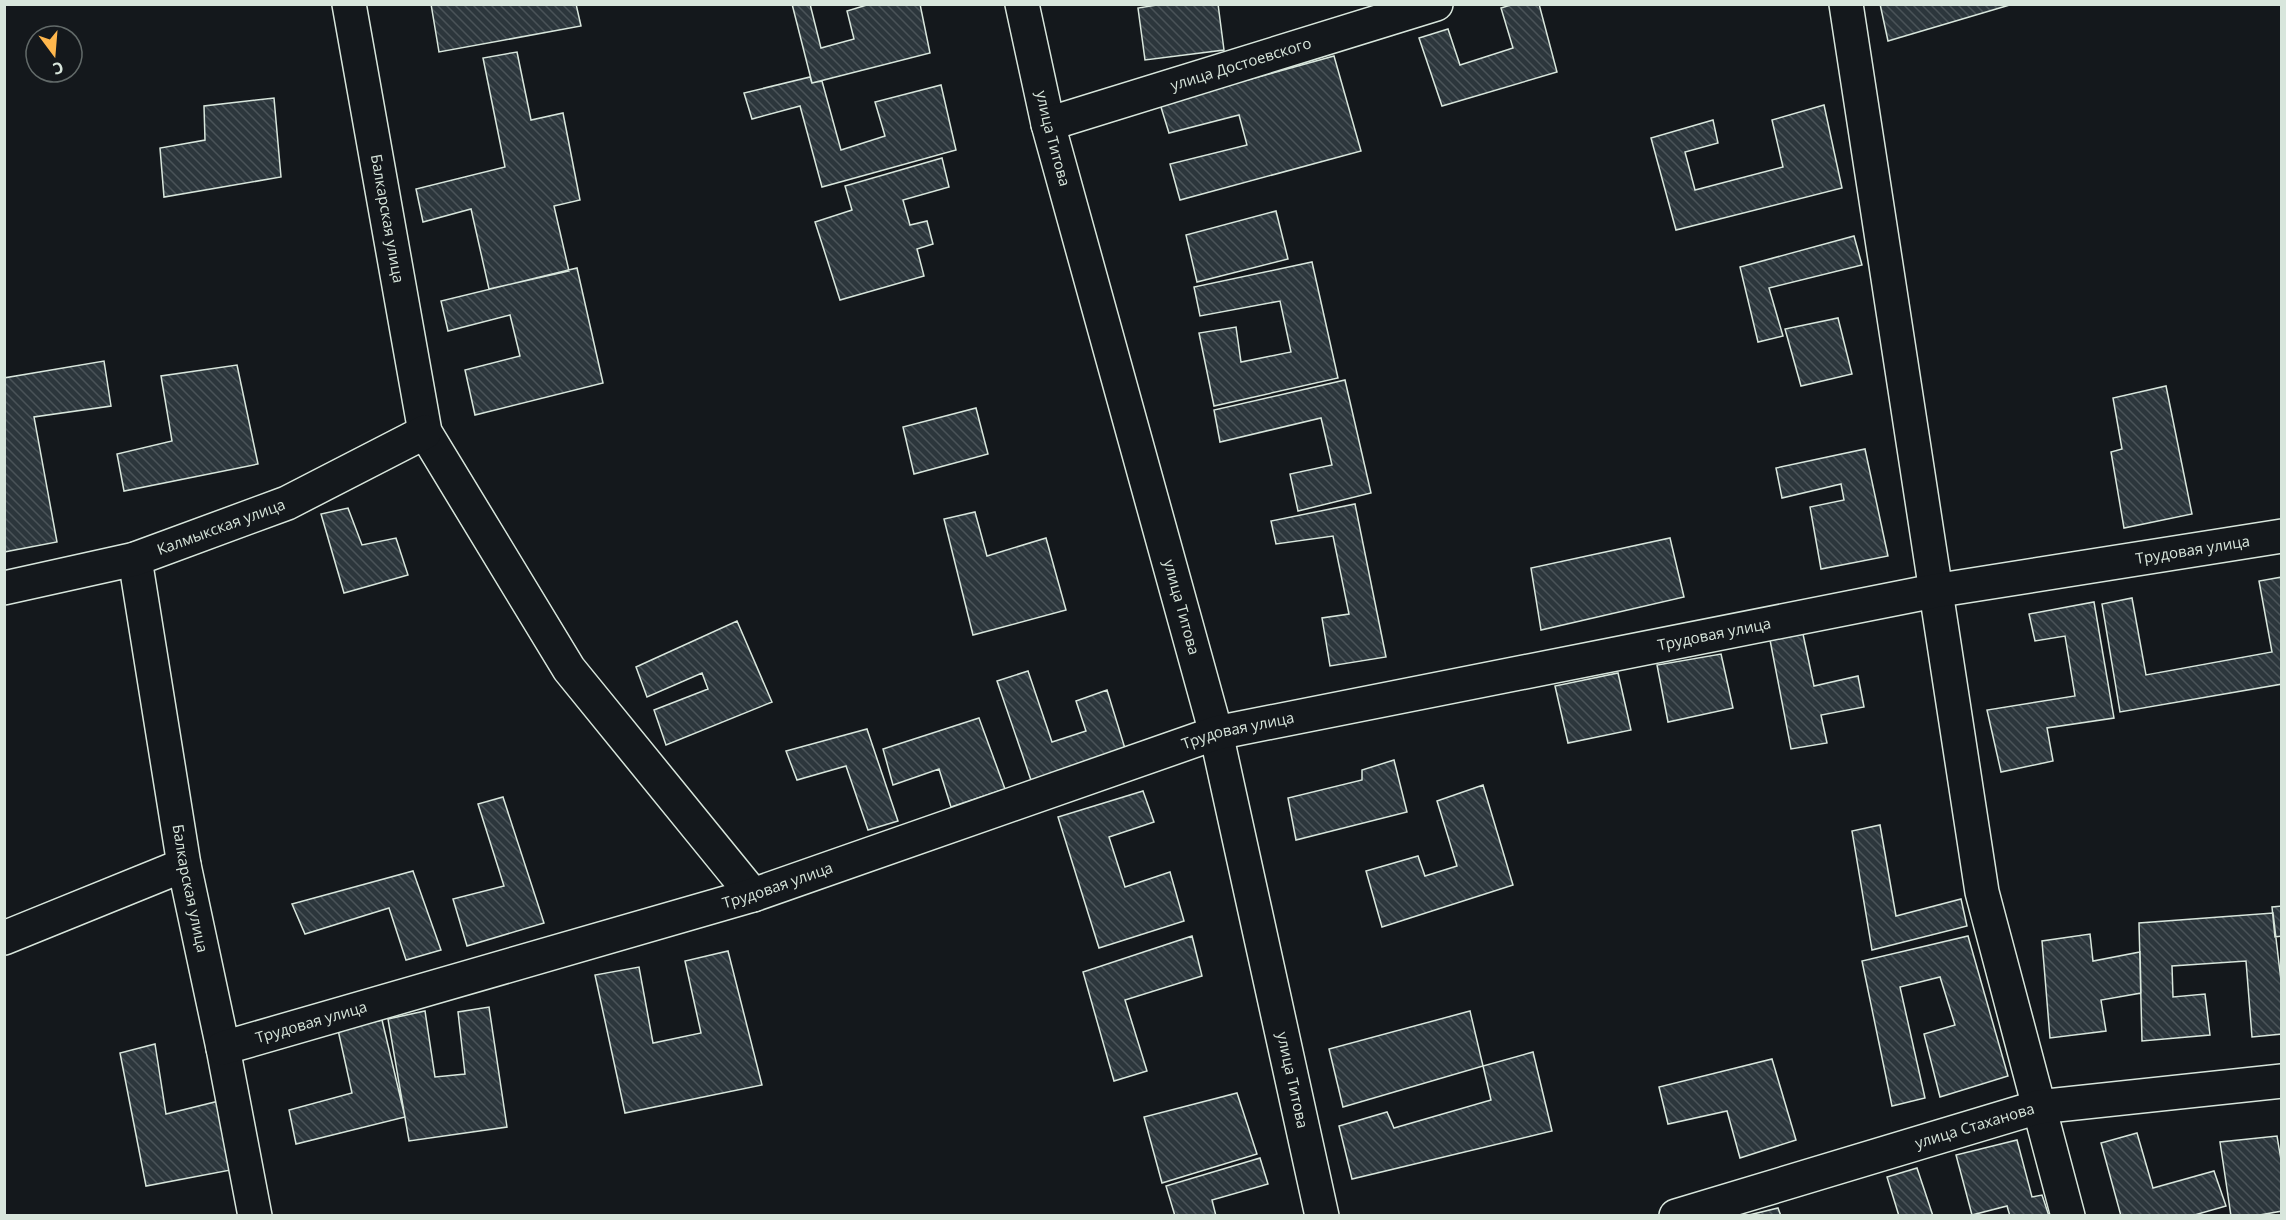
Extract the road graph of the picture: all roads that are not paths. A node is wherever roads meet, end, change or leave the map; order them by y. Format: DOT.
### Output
graph roads {
  1 [pos="349,4"];
  2 [pos="1022,4"];
  3 [pos="1436,4"];
  4 [pos="1846,4"];
  5 [pos="1048,124"];
  6 [pos="426,432"];
  7 [pos="2282,536"];
  8 [pos="135,559"];
  9 [pos="4,588"];
  10 [pos="1934,591"];
  11 [pos="1216,733"];
  12 [pos="184,865"];
  13 [pos="753,895"];
  14 [pos="4,938"];
  15 [pos="223,1048"];
  16 [pos="2282,1081"];
  17 [pos="2038,1107"];
  18 [pos="255,1215"];
  19 [pos="1322,1215"];
  20 [pos="1676,1215"];
  21 [pos="2067,1215"];
  1 -- 6 [label="street, Балкарская улица"];
  2 -- 5 [label="street, улица Титова"];
  3 -- 5 [label="street, улица Достоевского"];
  4 -- 10 [label="street"];
  5 -- 11 [label="street, улица Титова"];
  6 -- 8 [label="street, Калмыкская улица"];
  6 -- 13 [label="street"];
  7 -- 10 [label="street, Трудовая улица"];
  8 -- 9 [label="street, Калмыкская улица"];
  8 -- 12 [label="street, Балкарская улица"];
  10 -- 11 [label="street, Трудовая улица"];
  10 -- 17 [label="street"];
  11 -- 13 [label="street, Трудовая улица"];
  11 -- 19 [label="street, улица Титова"];
  12 -- 14 [label="street"];
  12 -- 15 [label="street, Балкарская улица"];
  13 -- 15 [label="street, Трудовая улица"];
  15 -- 18 [label="street, Балкарская улица"];
  16 -- 17 [label="street, улица Стаханова"];
  17 -- 20 [label="street, улица Стаханова"];
  17 -- 21 [label="street"];
}
